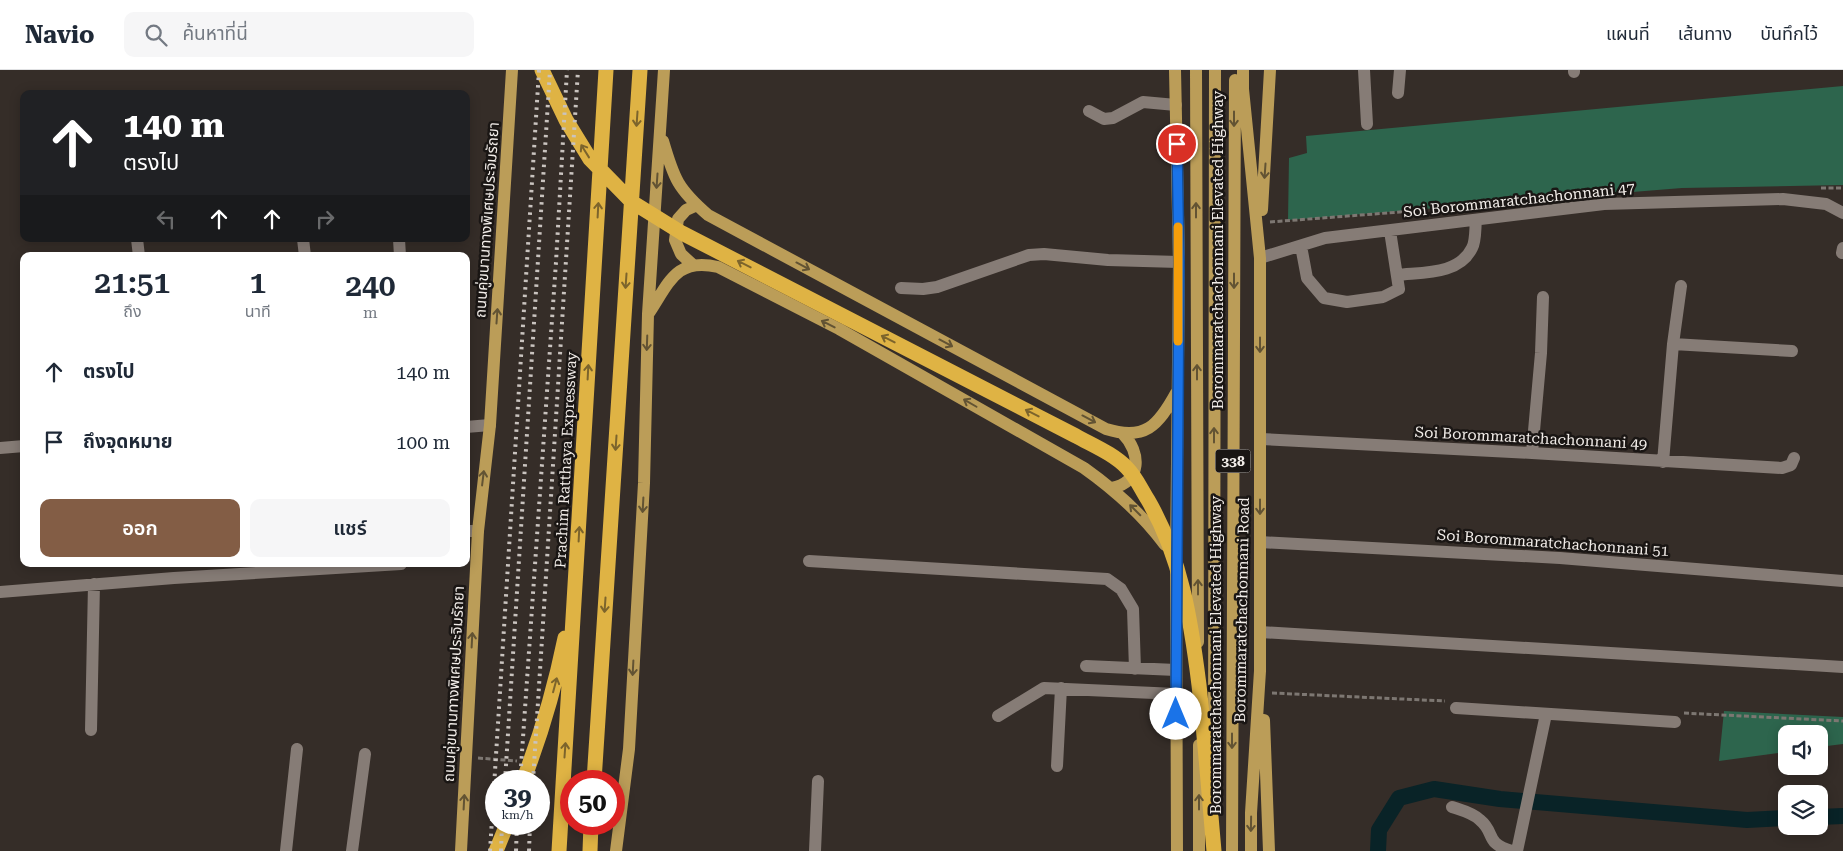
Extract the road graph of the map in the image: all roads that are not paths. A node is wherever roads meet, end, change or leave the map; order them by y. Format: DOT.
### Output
graph roads {
  1 [pos="512,70"];
  2 [pos="542,70"];
  3 [pos="606,70"];
  4 [pos="640,70"];
  5 [pos="664,70"];
  6 [pos="1175,70"];
  7 [pos="1196,70"];
  8 [pos="1215,70"];
  9 [pos="1235,70"];
  10 [pos="1243,70"];
  11 [pos="1270,70"];
  12 [pos="1364,70"];
  13 [pos="1400,70"];
  14 [pos="1398,93"];
  15 [pos="1176,105"];
  16 [pos="1089,111"];
  17 [pos="1367,124"];
  18 [pos="660,132"];
  19 [pos="697,205"];
  20 [pos="1843,213"];
  21 [pos="1476,220"];
  22 [pos="1390,231"];
  23 [pos="1260,243"];
  24 [pos="1301,246"];
  25 [pos="1260,258"];
  26 [pos="1179,262"];
  27 [pos="693,265"];
  28 [pos="1397,275"];
  29 [pos="1681,286"];
  30 [pos="901,288"];
  31 [pos="1543,297"];
  32 [pos="648,314"];
  33 [pos="1673,344"];
  34 [pos="1792,351"];
  35 [pos="1177,374"];
  36 [pos="1177,391"];
  37 [pos="1197,417"];
  38 [pos="490,425"];
  39 [pos="470,427"];
  40 [pos="1123,434"];
  41 [pos="1261,439"];
  42 [pos="20,446"];
  43 [pos="0,448"];
  44 [pos="1532,453"];
  45 [pos="1794,458"];
  46 [pos="1663,462"];
  47 [pos="1112,488"];
  48 [pos="472,531"];
  49 [pos="1260,542"];
  50 [pos="809,561"];
  51 [pos="1176,562"];
  52 [pos="355,567"];
  53 [pos="1843,580"];
  54 [pos="576,583"];
  55 [pos="94,584"];
  56 [pos="0,592"];
  57 [pos="1260,632"];
  58 [pos="1086,666"];
  59 [pos="1843,667"];
  60 [pos="1135,669"];
  61 [pos="1176,670"];
  62 [pos="1260,671"];
  63 [pos="1061,688"];
  64 [pos="1176,694"];
  65 [pos="1456,708"];
  66 [pos="998,716"];
  67 [pos="1545,720"];
  68 [pos="1675,722"];
  69 [pos="91,730"];
  70 [pos="297,749"];
  71 [pos="365,754"];
  72 [pos="1058,766"];
  73 [pos="527,770"];
  74 [pos="595,770"];
  75 [pos="818,781"];
  76 [pos="1452,808"];
  77 [pos="503,835"];
  78 [pos="591,835"];
  79 [pos="1516,850"];
  80 [pos="286,851"];
  81 [pos="352,851"];
  82 [pos="461,851"];
  83 [pos="496,851"];
  84 [pos="559,851"];
  85 [pos="590,851"];
  86 [pos="616,851"];
  87 [pos="815,851"];
  88 [pos="1177,851"];
  89 [pos="1199,851"];
  90 [pos="1214,851"];
  91 [pos="1232,851"];
  92 [pos="1251,851"];
  93 [pos="1269,851"];
  38 -- 1 [label="main road, ถนนคู่ขนานทางพิเศษประจิมรัถยา, one-way"];
  90 -- 2 [label="highway, one-way"];
  54 -- 3 [label="highway, Prachim Ratthaya Expressway, one-way"];
  4 -- 74 [label="highway, one-way"];
  5 -- 18 [label="main road"];
  6 -- 15 [label="main road"];
  37 -- 7 [label="main road, one-way"];
  90 -- 8 [label="main road, Borommaratchachonnani Elevated Highway / 338, one-way"];
  9 -- 91 [label="main road, Borommaratchachonnani Elevated Highway / 338, one-way"];
  10 -- 23 [label="main road, Borommaratchachonnani Road / 338"];
  11 -- 23 [label="main road, 338, one-way"];
  12 -- 17 [label="street"];
  13 -- 14 [label="street"];
  15 -- 16 [label="street"];
  15 -- 26 [label="main road"];
  18 -- 19 [label="main road"];
  18 -- 32 [label="main road, one-way"];
  19 -- 27 [label="main road"];
  19 -- 40 [label="main road, one-way"];
  20 -- 21 [label="street, Soi Borommaratchachonnani 47"];
  21 -- 22 [label="street, Soi Borommaratchachonnani 47"];
  21 -- 28 [label="street"];
  22 -- 24 [label="street, Soi Borommaratchachonnani 47"];
  22 -- 28 [label="street"];
  23 -- 25 [label="main road, Borommaratchachonnani Road / 338"];
  24 -- 25 [label="street, Soi Borommaratchachonnani 47"];
  24 -- 28 [label="street"];
  25 -- 41 [label="main road, Borommaratchachonnani Road / 338, one-way"];
  26 -- 30 [label="street"];
  26 -- 35 [label="main road"];
  27 -- 32 [label="main road"];
  47 -- 27 [label="main road, one-way"];
  29 -- 33 [label="street"];
  31 -- 44 [label="street"];
  32 -- 86 [label="main road, one-way"];
  33 -- 34 [label="street"];
  33 -- 46 [label="street"];
  35 -- 36 [label="main road"];
  35 -- 37 [label="main road"];
  36 -- 40 [label="main road"];
  36 -- 51 [label="main road"];
  89 -- 37 [label="main road, one-way"];
  38 -- 39 [label="street"];
  48 -- 38 [label="main road, ถนนคู่ขนานทางพิเศษประจิมรัถยา, one-way"];
  40 -- 47 [label="main road"];
  41 -- 44 [label="street, Soi Borommaratchachonnani 49"];
  41 -- 49 [label="main road, Borommaratchachonnani Road / 338, one-way"];
  42 -- 43 [label="street"];
  44 -- 46 [label="street, Soi Borommaratchachonnani 49"];
  45 -- 46 [label="street, Soi Borommaratchachonnani 49"];
  51 -- 47 [label="main road, one-way"];
  82 -- 48 [label="main road, ถนนคู่ขนานทางพิเศษประจิมรัถยา, one-way"];
  49 -- 53 [label="street, Soi Borommaratchachonnani 51"];
  49 -- 57 [label="main road, Borommaratchachonnani Road / 338"];
  50 -- 60 [label="street"];
  51 -- 61 [label="main road"];
  52 -- 55 [label="street"];
  73 -- 54 [label="highway, one-way"];
  84 -- 54 [label="highway, Prachim Ratthaya Expressway, one-way"];
  55 -- 56 [label="street"];
  55 -- 69 [label="street"];
  57 -- 59 [label="street"];
  57 -- 62 [label="main road, Borommaratchachonnani Road / 338"];
  58 -- 60 [label="street"];
  60 -- 61 [label="street"];
  61 -- 64 [label="main road"];
  62 -- 92 [label="main road, Borommaratchachonnani Road / 338, one-way"];
  62 -- 93 [label="main road, 338"];
  63 -- 64 [label="street"];
  63 -- 66 [label="street"];
  63 -- 72 [label="street"];
  64 -- 88 [label="main road"];
  65 -- 67 [label="street"];
  67 -- 68 [label="street"];
  67 -- 79 [label="street"];
  70 -- 80 [label="street"];
  71 -- 81 [label="street"];
  75 -- 87 [label="street"];
  76 -- 79 [label="street"];
  77 -- 83 [label="highway"];
  78 -- 85 [label="highway"];
}
